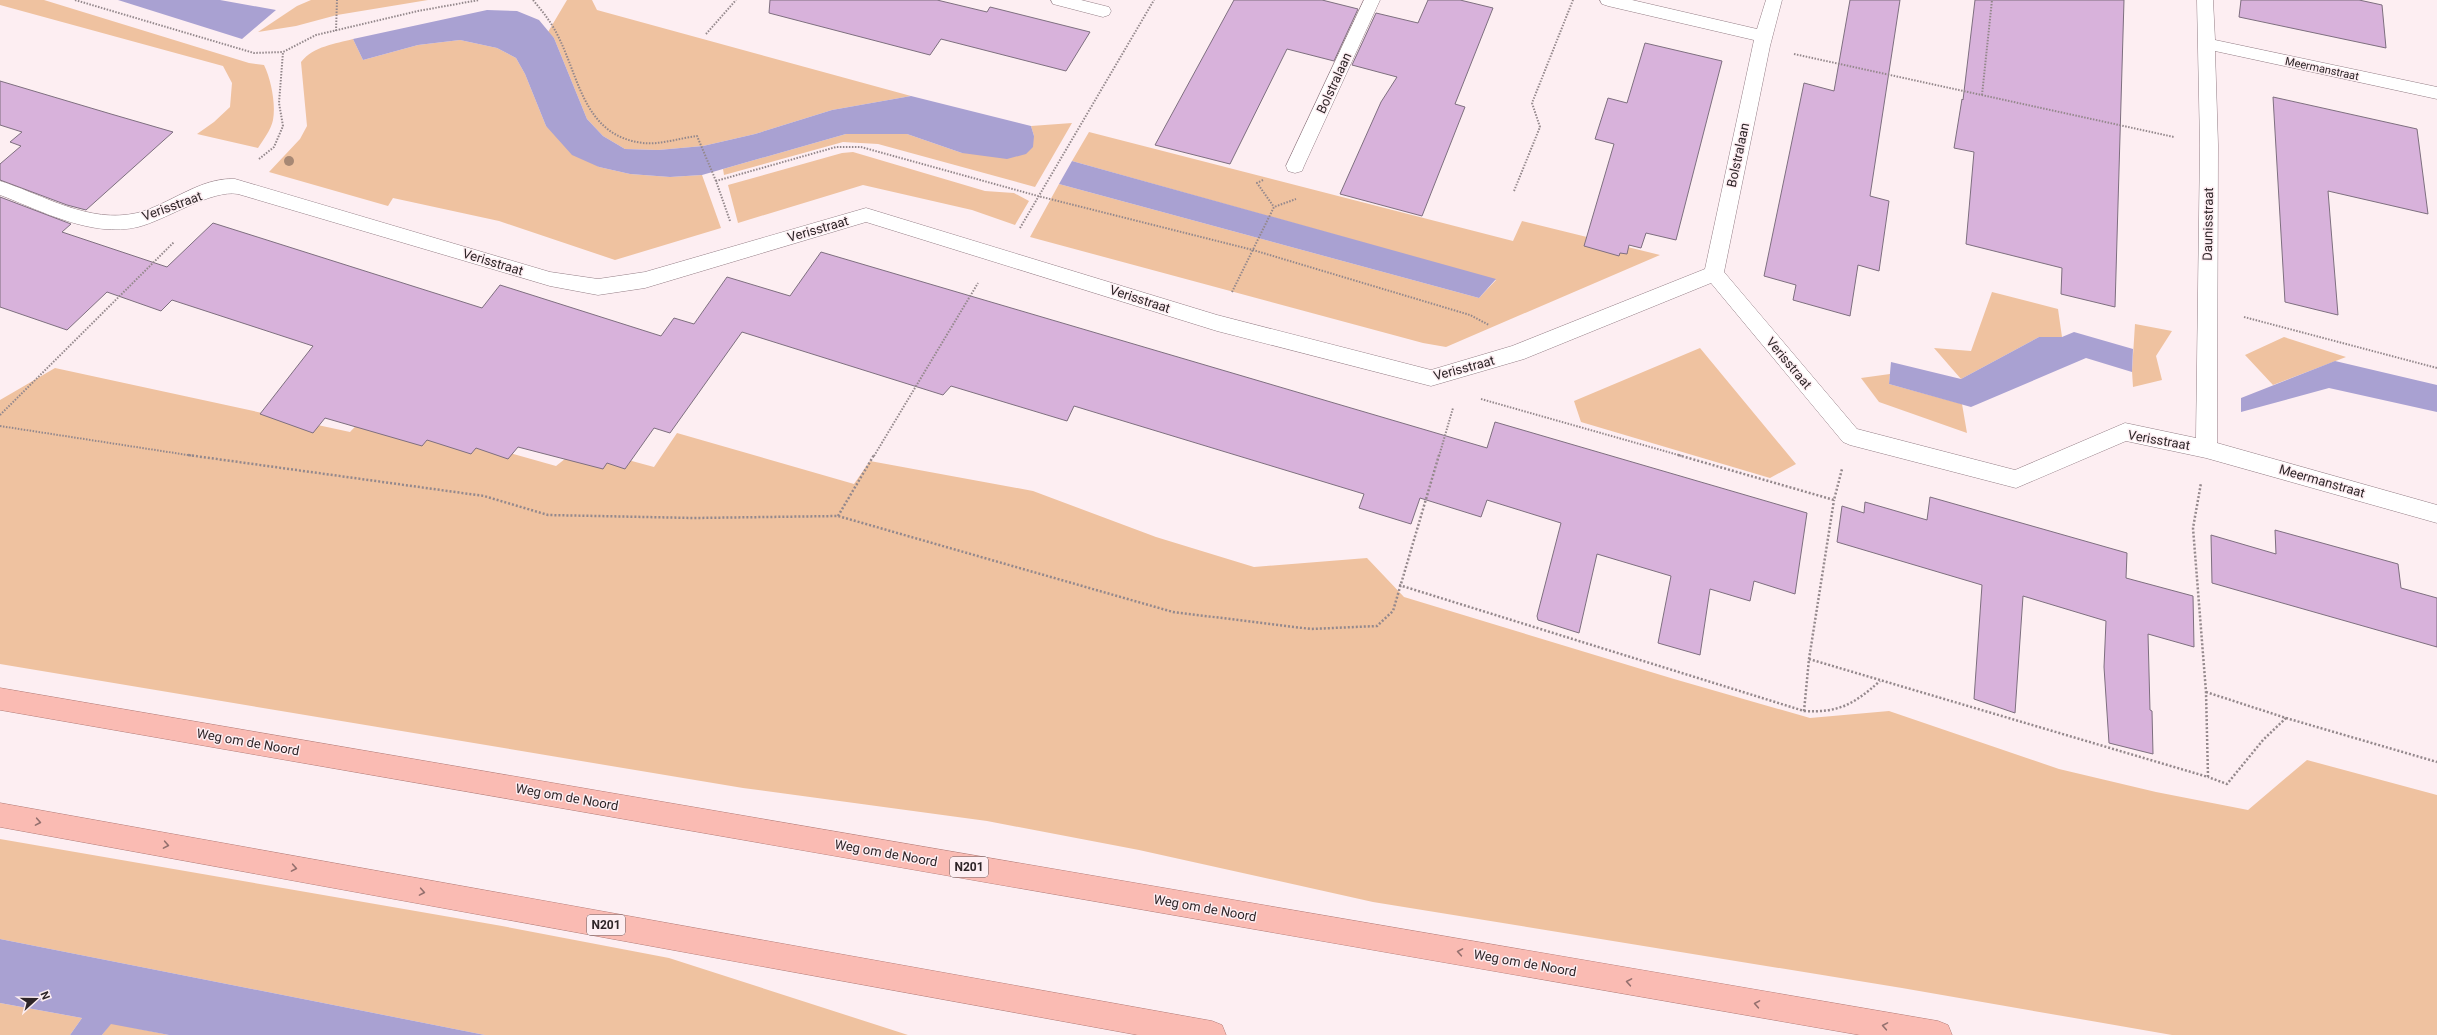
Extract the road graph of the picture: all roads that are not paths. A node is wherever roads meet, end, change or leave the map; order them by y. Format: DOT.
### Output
graph roads {
  1 [pos="1058,0"];
  2 [pos="1372,0"];
  3 [pos="1608,0"];
  4 [pos="1774,0"];
  5 [pos="2205,0"];
  6 [pos="1103,12"];
  7 [pos="1762,41"];
  8 [pos="2208,44"];
  9 [pos="2437,93"];
  10 [pos="1295,166"];
  11 [pos="0,188"];
  12 [pos="1714,274"];
  13 [pos="2206,449"];
  14 [pos="2437,514"];
  15 [pos="0,699"];
  16 [pos="0,815"];
  17 [pos="1212,1035"];
  18 [pos="1938,1035"];
  1 -- 6 [label="street"];
  2 -- 10 [label="street, Bolstralaan"];
  3 -- 7 [label="street"];
  4 -- 7 [label="street, Bolstralaan"];
  5 -- 8 [label="street, Daunisstraat"];
  7 -- 12 [label="street, Bolstralaan"];
  8 -- 9 [label="street, Meermanstraat"];
  8 -- 13 [label="street, Daunisstraat"];
  11 -- 12 [label="street, Verisstraat"];
  12 -- 13 [label="street, Verisstraat"];
  13 -- 14 [label="street, Meermanstraat"];
  18 -- 15 [label="highway, Weg om de Noord / N201, one-way"];
  16 -- 17 [label="highway, N201, one-way"];
}
